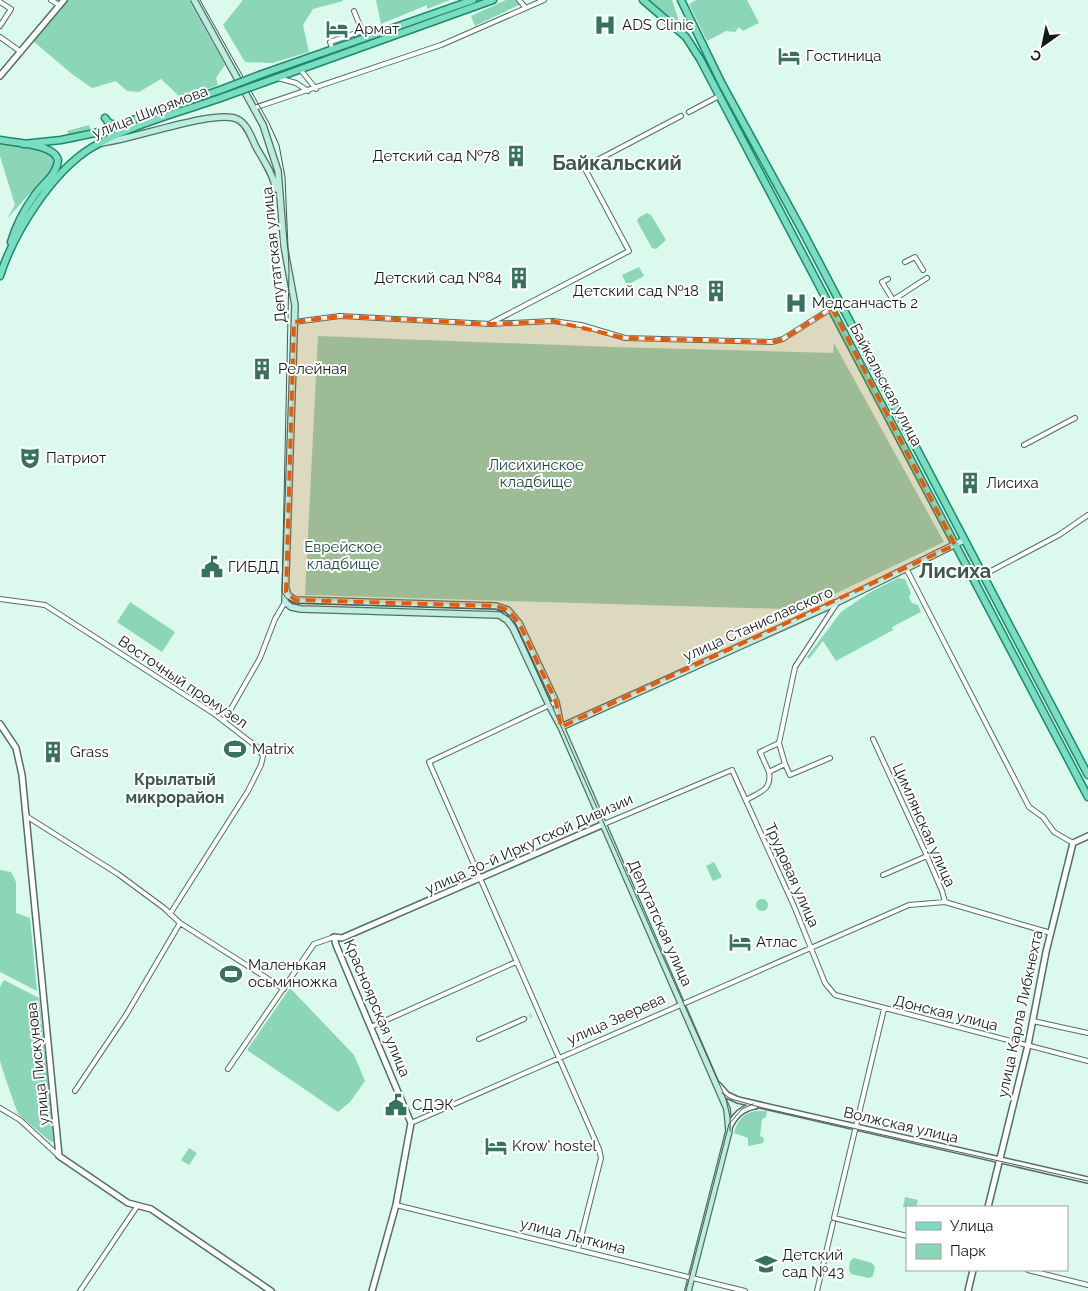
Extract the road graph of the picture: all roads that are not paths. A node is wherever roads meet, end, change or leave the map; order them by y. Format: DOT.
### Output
graph roads {
  1 [pos="51,0"];
  2 [pos="64,0"];
  3 [pos="194,0"];
  4 [pos="473,0"];
  5 [pos="493,0"];
  6 [pos="519,0"];
  7 [pos="544,0"];
  8 [pos="643,0"];
  9 [pos="681,0"];
  10 [pos="0,2"];
  11 [pos="60,5"];
  12 [pos="525,7"];
  13 [pos="354,11"];
  14 [pos="0,26"];
  15 [pos="0,37"];
  16 [pos="333,50"];
  17 [pos="21,52"];
  18 [pos="290,69"];
  19 [pos="300,69"];
  20 [pos="0,76"];
  21 [pos="276,77"];
  22 [pos="316,89"];
  23 [pos="308,91"];
  24 [pos="719,96"];
  25 [pos="153,106"];
  26 [pos="254,108"];
  27 [pos="162,110"];
  28 [pos="689,112"];
  29 [pos="681,116"];
  30 [pos="105,118"];
  31 [pos="124,124"];
  32 [pos="0,140"];
  33 [pos="269,140"];
  34 [pos="101,143"];
  35 [pos="23,144"];
  36 [pos="259,152"];
  37 [pos="280,211"];
  38 [pos="8,255"];
  39 [pos="906,262"];
  40 [pos="923,270"];
  41 [pos="0,276"];
  42 [pos="888,278"];
  43 [pos="927,278"];
  44 [pos="832,308"];
  45 [pos="294,322"];
  46 [pos="490,324"];
  47 [pos="1075,418"];
  48 [pos="1024,445"];
  49 [pos="1088,515"];
  50 [pos="964,540"];
  51 [pos="955,545"];
  52 [pos="906,568"];
  53 [pos="983,575"];
  54 [pos="974,580"];
  55 [pos="285,589"];
  56 [pos="0,599"];
  57 [pos="285,602"];
  58 [pos="838,602"];
  59 [pos="556,702"];
  60 [pos="549,705"];
  61 [pos="224,722"];
  62 [pos="0,724"];
  63 [pos="561,727"];
  64 [pos="873,738"];
  65 [pos="779,743"];
  66 [pos="830,758"];
  67 [pos="785,764"];
  68 [pos="732,770"];
  69 [pos="769,772"];
  70 [pos="1088,775"];
  71 [pos="1088,797"];
  72 [pos="746,800"];
  73 [pos="26,816"];
  74 [pos="604,824"];
  75 [pos="1088,836"];
  76 [pos="1073,843"];
  77 [pos="927,856"];
  78 [pos="883,875"];
  79 [pos="480,879"];
  80 [pos="945,902"];
  81 [pos="170,914"];
  82 [pos="180,923"];
  83 [pos="1050,933"];
  84 [pos="334,937"];
  85 [pos="811,947"];
  86 [pos="516,962"];
  87 [pos="284,988"];
  88 [pos="830,990"];
  89 [pos="682,1003"];
  90 [pos="884,1009"];
  91 [pos="538,1013"];
  92 [pos="532,1015"];
  93 [pos="524,1018"];
  94 [pos="1032,1021"];
  95 [pos="371,1027"];
  96 [pos="1088,1033"];
  97 [pos="480,1039"];
  98 [pos="1028,1045"];
  99 [pos="557,1058"];
  100 [pos="1088,1060"];
  101 [pos="228,1069"];
  102 [pos="716,1082"];
  103 [pos="74,1090"];
  104 [pos="763,1106"];
  105 [pos="0,1108"];
  106 [pos="411,1123"];
  107 [pos="855,1127"];
  108 [pos="729,1130"];
  109 [pos="59,1156"];
  110 [pos="999,1161"];
  111 [pos="1088,1180"];
  112 [pos="138,1205"];
  113 [pos="396,1205"];
  114 [pos="988,1206"];
  115 [pos="833,1221"];
  116 [pos="906,1236"];
  117 [pos="578,1249"];
  118 [pos="973,1271"];
  119 [pos="1032,1271"];
  120 [pos="691,1278"];
  121 [pos="1088,1285"];
  122 [pos="80,1291"];
  123 [pos="271,1291"];
  124 [pos="372,1291"];
  125 [pos="688,1291"];
  126 [pos="745,1291"];
  127 [pos="817,1291"];
  128 [pos="968,1291"];
  1 -- 11 [label="street"];
  2 -- 11 [label="street"];
  3 -- 26 [label="main road, Депутатская улица"];
  4 -- 16 [label="main road"];
  5 -- 19 [label="main road"];
  6 -- 12 [label="street"];
  7 -- 12 [label="street"];
  8 -- 24 [label="main road, Байкальская улица"];
  9 -- 50 [label="main road, Байкальская улица"];
  10 -- 14 [label="street"];
  11 -- 17 [label="street"];
  12 -- 22 [label="street"];
  13 -- 16 [label="street"];
  15 -- 17 [label="street"];
  16 -- 18 [label="main road"];
  17 -- 20 [label="street"];
  18 -- 19 [label="main road"];
  18 -- 21 [label="main road"];
  18 -- 27 [label="main road, bridge"];
  19 -- 22 [label="street"];
  21 -- 23 [label="street"];
  21 -- 34 [label="main road, улица Ширямова, bridge"];
  22 -- 23 [label="street"];
  23 -- 26 [label="street"];
  24 -- 28 [label="street"];
  24 -- 44 [label="main road, Байкальская улица"];
  25 -- 27 [label="main road"];
  26 -- 33 [label="main road, Депутатская улица"];
  27 -- 31 [label="main road"];
  29 -- 46 [label="street"];
  30 -- 31 [label="main road"];
  31 -- 35 [label="main road"];
  32 -- 35 [label="main road"];
  33 -- 36 [label="main road"];
  33 -- 37 [label="main road, Депутатская улица"];
  34 -- 36 [label="main road"];
  34 -- 38 [label="main road, улица Ширямова"];
  35 -- 38 [label="main road"];
  36 -- 37 [label="main road"];
  37 -- 45 [label="main road, Депутатская улица"];
  38 -- 41 [label="main road, улица Ширямова"];
  39 -- 40 [label="street"];
  42 -- 43 [label="street"];
  44 -- 46 [label="street"];
  44 -- 51 [label="main road, Байкальская улица"];
  45 -- 46 [label="street"];
  45 -- 55 [label="main road, Депутатская улица"];
  47 -- 48 [label="street"];
  49 -- 53 [label="street"];
  50 -- 51 [label="main road, улица Станиславского"];
  50 -- 53 [label="main road, Байкальская улица"];
  51 -- 52 [label="main road, улица Станиславского"];
  51 -- 54 [label="main road, Байкальская улица"];
  52 -- 58 [label="main road, улица Станиславского"];
  52 -- 76 [label="street"];
  53 -- 54 [label="street"];
  53 -- 70 [label="main road, Байкальская улица"];
  54 -- 71 [label="main road, Байкальская улица"];
  55 -- 57 [label="main road"];
  55 -- 59 [label="main road, Депутатская улица"];
  56 -- 61 [label="street, Восточный промузел"];
  57 -- 60 [label="main road, Депутатская улица"];
  57 -- 61 [label="street"];
  58 -- 63 [label="main road, улица Станиславского"];
  58 -- 65 [label="street"];
  59 -- 60 [label="street"];
  59 -- 63 [label="main road, Депутатская улица"];
  60 -- 63 [label="main road, Депутатская улица"];
  60 -- 79 [label="street"];
  61 -- 81 [label="street, Восточный промузел"];
  62 -- 73 [label="street, улица Пискунова"];
  63 -- 74 [label="main road, Депутатская улица"];
  64 -- 77 [label="street, Цимлянская улица"];
  65 -- 67 [label="street"];
  65 -- 69 [label="street"];
  66 -- 67 [label="street"];
  67 -- 69 [label="street"];
  68 -- 72 [label="street, Трудовая улица"];
  68 -- 74 [label="street, улица 30-й Иркутской Дивизии"];
  69 -- 72 [label="street"];
  72 -- 85 [label="street, Трудовая улица"];
  73 -- 81 [label="street"];
  73 -- 109 [label="street, улица Пискунова"];
  74 -- 79 [label="street, улица 30-й Иркутской Дивизии"];
  74 -- 89 [label="main road, Депутатская улица"];
  75 -- 76 [label="street"];
  76 -- 83 [label="street, улица Карла Либкнехта"];
  77 -- 78 [label="street"];
  77 -- 80 [label="street, Цимлянская улица"];
  79 -- 84 [label="street, улица 30-й Иркутской Дивизии"];
  79 -- 86 [label="street"];
  80 -- 83 [label="street, Цимлянская улица"];
  80 -- 85 [label="street, улица Зверева"];
  81 -- 82 [label="street"];
  82 -- 87 [label="street"];
  82 -- 103 [label="street"];
  83 -- 94 [label="street, улица Карла Либкнехта"];
  84 -- 87 [label="street"];
  84 -- 95 [label="street, Красноярская улица"];
  85 -- 88 [label="street, Трудовая улица"];
  85 -- 89 [label="street, улица Зверева"];
  86 -- 91 [label="street"];
  86 -- 95 [label="street"];
  87 -- 101 [label="street"];
  88 -- 90 [label="street, Донская улица"];
  89 -- 99 [label="street, улица Зверева"];
  89 -- 102 [label="main road, Депутатская улица"];
  90 -- 98 [label="street, Донская улица"];
  90 -- 107 [label="street"];
  91 -- 92 [label="street"];
  91 -- 99 [label="street"];
  93 -- 97 [label="street"];
  94 -- 96 [label="street"];
  94 -- 98 [label="street, улица Карла Либкнехта"];
  95 -- 106 [label="street, Красноярская улица"];
  98 -- 100 [label="street, Донская улица"];
  98 -- 110 [label="street, улица Карла Либкнехта"];
  99 -- 106 [label="street, улица Зверева"];
  99 -- 117 [label="street"];
  102 -- 104 [label="street, Волжская улица"];
  102 -- 108 [label="main road, Депутатская улица"];
  104 -- 107 [label="street, Волжская улица"];
  104 -- 108 [label="street, Депутатская улица"];
  105 -- 109 [label="street"];
  106 -- 113 [label="street"];
  107 -- 110 [label="street, Волжская улица"];
  107 -- 115 [label="street"];
  108 -- 120 [label="main road, Депутатская улица"];
  109 -- 112 [label="street"];
  110 -- 111 [label="street, Волжская улица"];
  110 -- 114 [label="street, улица Карла Либкнехта"];
  112 -- 122 [label="street"];
  112 -- 123 [label="street"];
  113 -- 117 [label="street, улица Лыткина"];
  113 -- 124 [label="street"];
  115 -- 116 [label="street"];
  115 -- 127 [label="street"];
  117 -- 120 [label="street, улица Лыткина"];
  118 -- 128 [label="street"];
  119 -- 121 [label="street"];
  120 -- 125 [label="main road, Депутатская улица"];
  120 -- 126 [label="street, улица Лыткина"];
}
